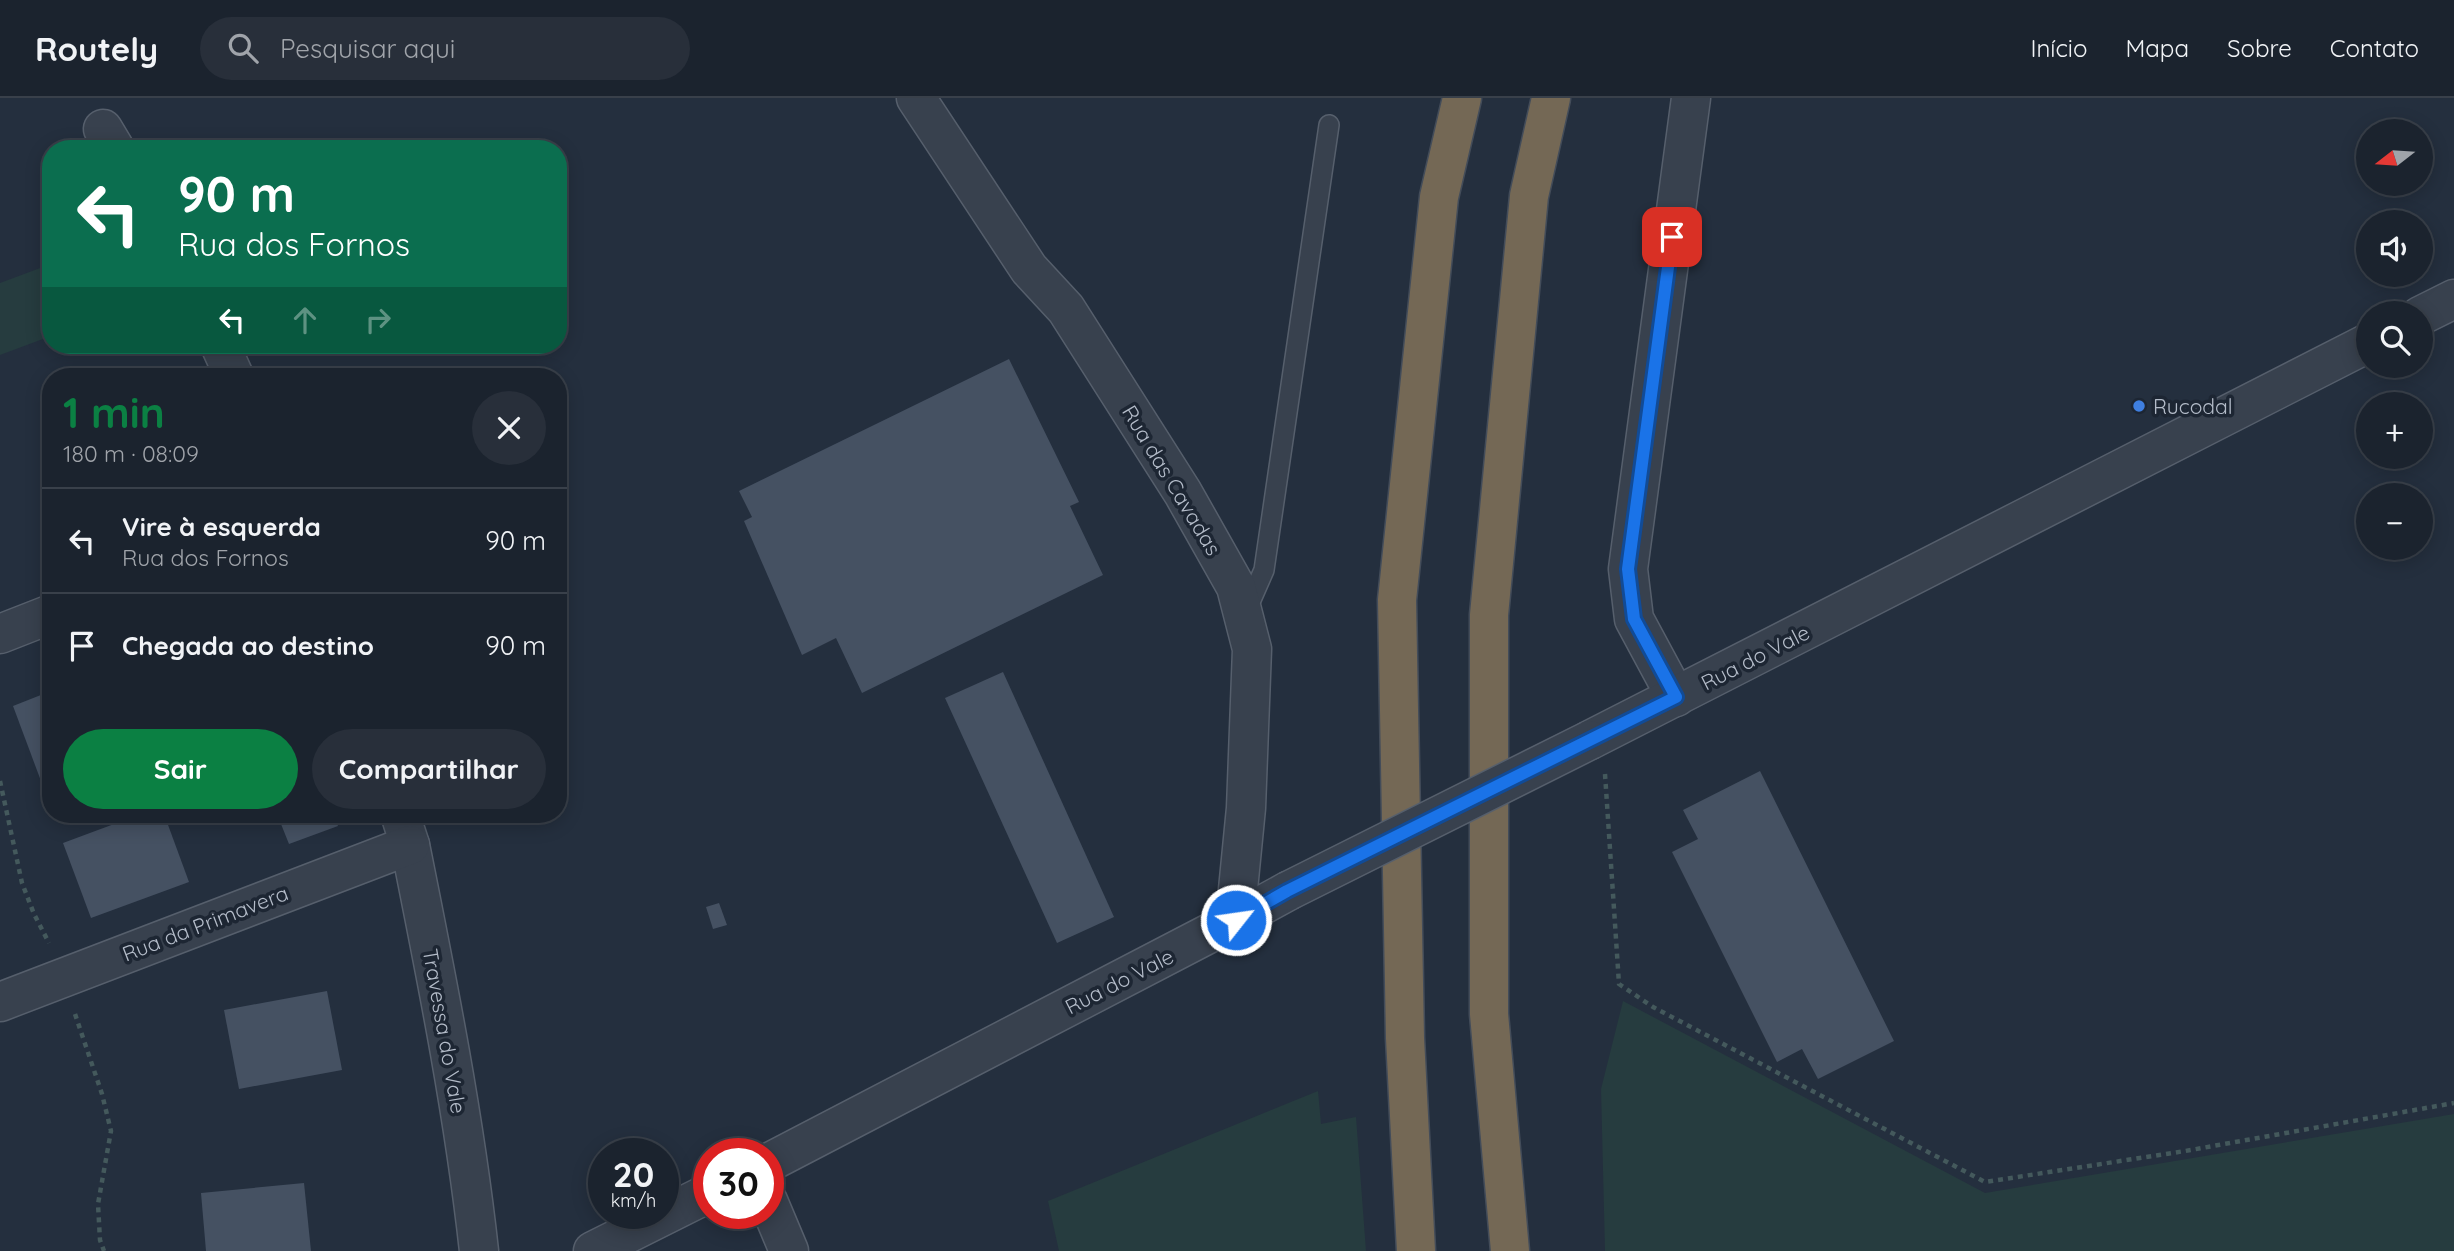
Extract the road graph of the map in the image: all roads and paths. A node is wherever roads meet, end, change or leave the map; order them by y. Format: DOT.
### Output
graph roads {
  1 [pos="916,98"];
  2 [pos="1462,98"];
  3 [pos="1551,98"];
  4 [pos="1691,98"];
  5 [pos="1329,125"];
  6 [pos="2454,299"];
  7 [pos="2433,310"];
  8 [pos="2356,349"];
  9 [pos="1244,615"];
  10 [pos="42,618"];
  11 [pos="0,634"];
  12 [pos="1676,697"];
  13 [pos="1596,737"];
  14 [pos="0,781"];
  15 [pos="405,829"];
  16 [pos="1236,920"];
  17 [pos="63,978"];
  18 [pos="0,1002"];
  19 [pos="2454,1102"];
  20 [pos="784,1155"];
  21 [pos="693,1201"];
  22 [pos="780,1229"];
  23 [pos="104,1251"];
  24 [pos="479,1251"];
  25 [pos="593,1251"];
  26 [pos="789,1251"];
  27 [pos="1416,1251"];
  28 [pos="1510,1251"];
  1 -- 9 [label="street, Rua das Cavadas"];
  2 -- 27 [label="highway"];
  3 -- 28 [label="highway"];
  4 -- 12 [label="street"];
  5 -- 9 [label="lane"];
  6 -- 7 [label="street"];
  8 -- 12 [label="street, Rua do Vale"];
  9 -- 16 [label="street, Rua das Cavadas"];
  10 -- 11 [label="street"];
  12 -- 13 [label="street, Rua do Vale"];
  13 -- 16 [label="street, Rua do Vale, bridge"];
  13 -- 19 [label="path"];
  14 -- 17 [label="path"];
  15 -- 17 [label="street, Rua da Primavera"];
  15 -- 24 [label="street, Travessa do Vale"];
  16 -- 20 [label="street, Rua do Vale"];
  17 -- 18 [label="street, Rua da Primavera"];
  17 -- 23 [label="path"];
  21 -- 25 [label="street"];
  22 -- 26 [label="street"];
}
